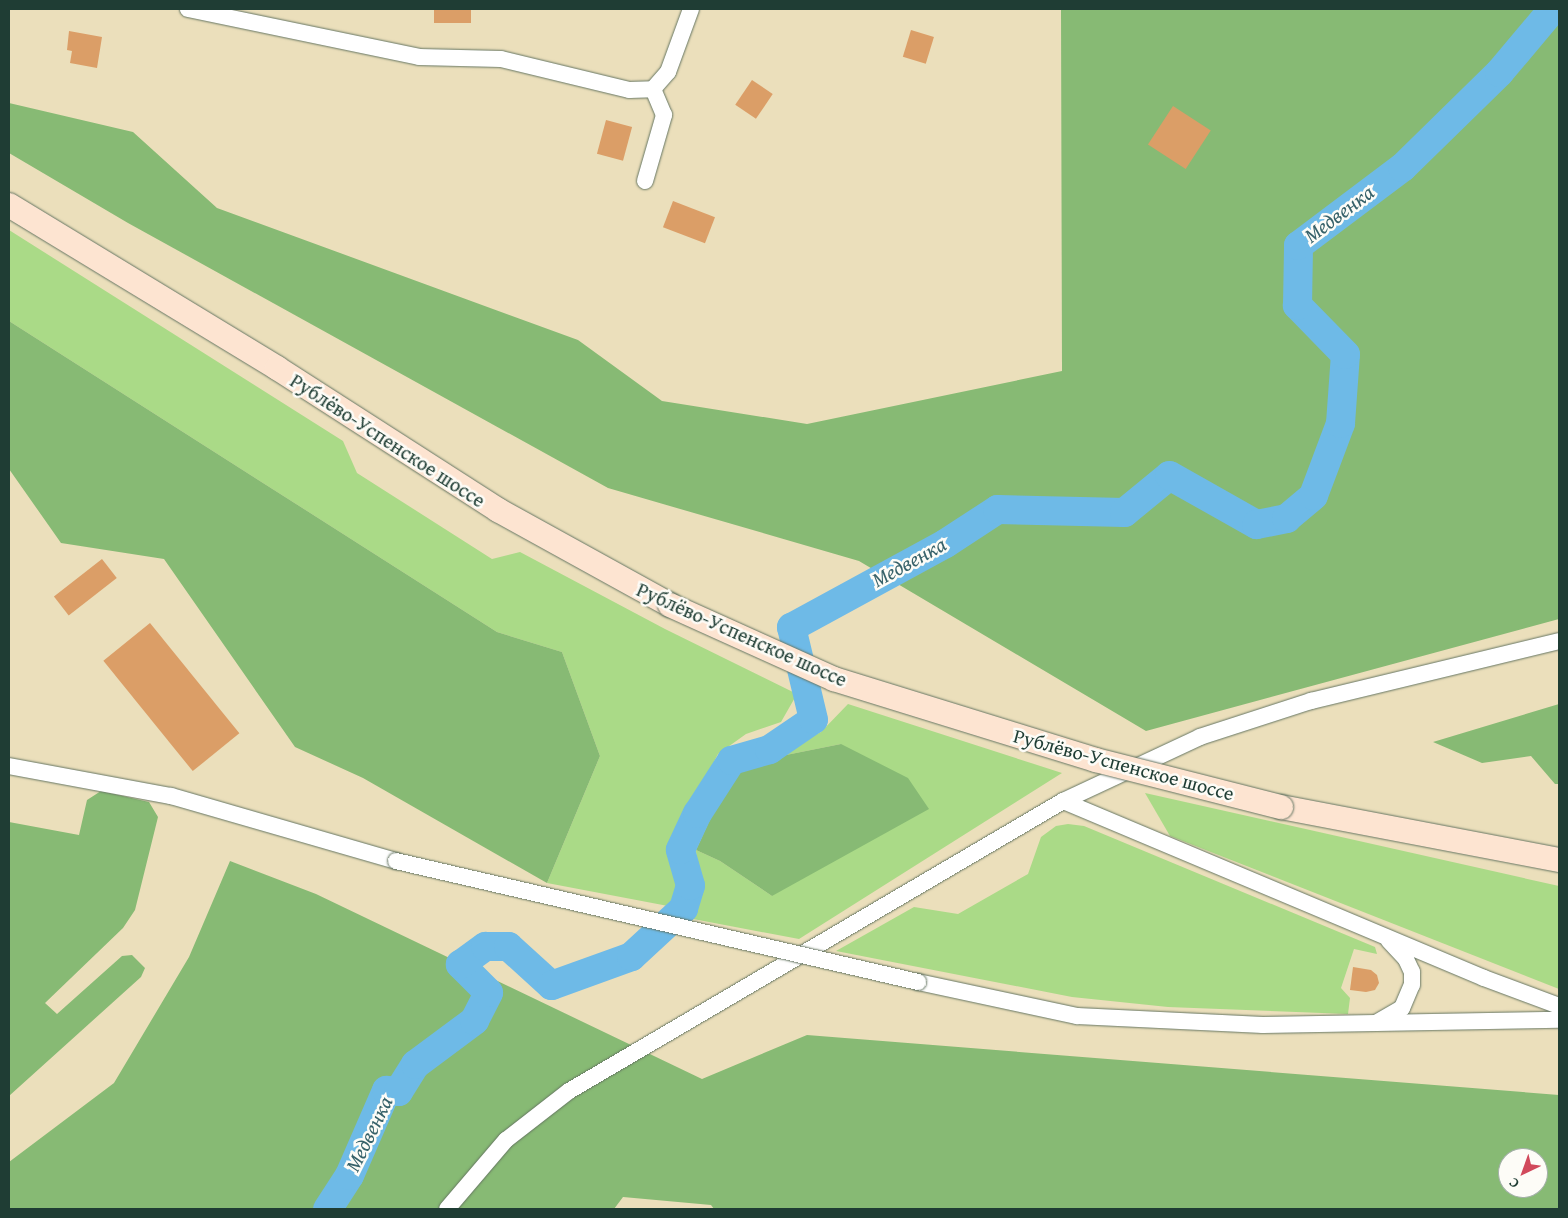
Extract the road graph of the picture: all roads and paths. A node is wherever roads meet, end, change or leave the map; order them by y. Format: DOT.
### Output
graph roads {
  1 [pos="188,9"];
  2 [pos="691,9"];
  3 [pos="653,89"];
  4 [pos="645,181"];
  5 [pos="9,205"];
  6 [pos="1559,641"];
  7 [pos="9,766"];
  8 [pos="1063,801"];
  9 [pos="1559,860"];
  10 [pos="1379,933"];
  11 [pos="1559,1006"];
  12 [pos="1559,1020"];
  13 [pos="1369,1025"];
  14 [pos="447,1209"];
  1 -- 3 [label="street"];
  2 -- 3 [label="street"];
  3 -- 4 [label="street"];
  5 -- 9 [label="main road, Рублёво-Успенское шоссе, bridge"];
  6 -- 8 [label="street"];
  7 -- 13 [label="street, bridge"];
  8 -- 10 [label="street"];
  8 -- 14 [label="street"];
  10 -- 11 [label="street"];
  10 -- 13 [label="street"];
  12 -- 13 [label="street"];
}
